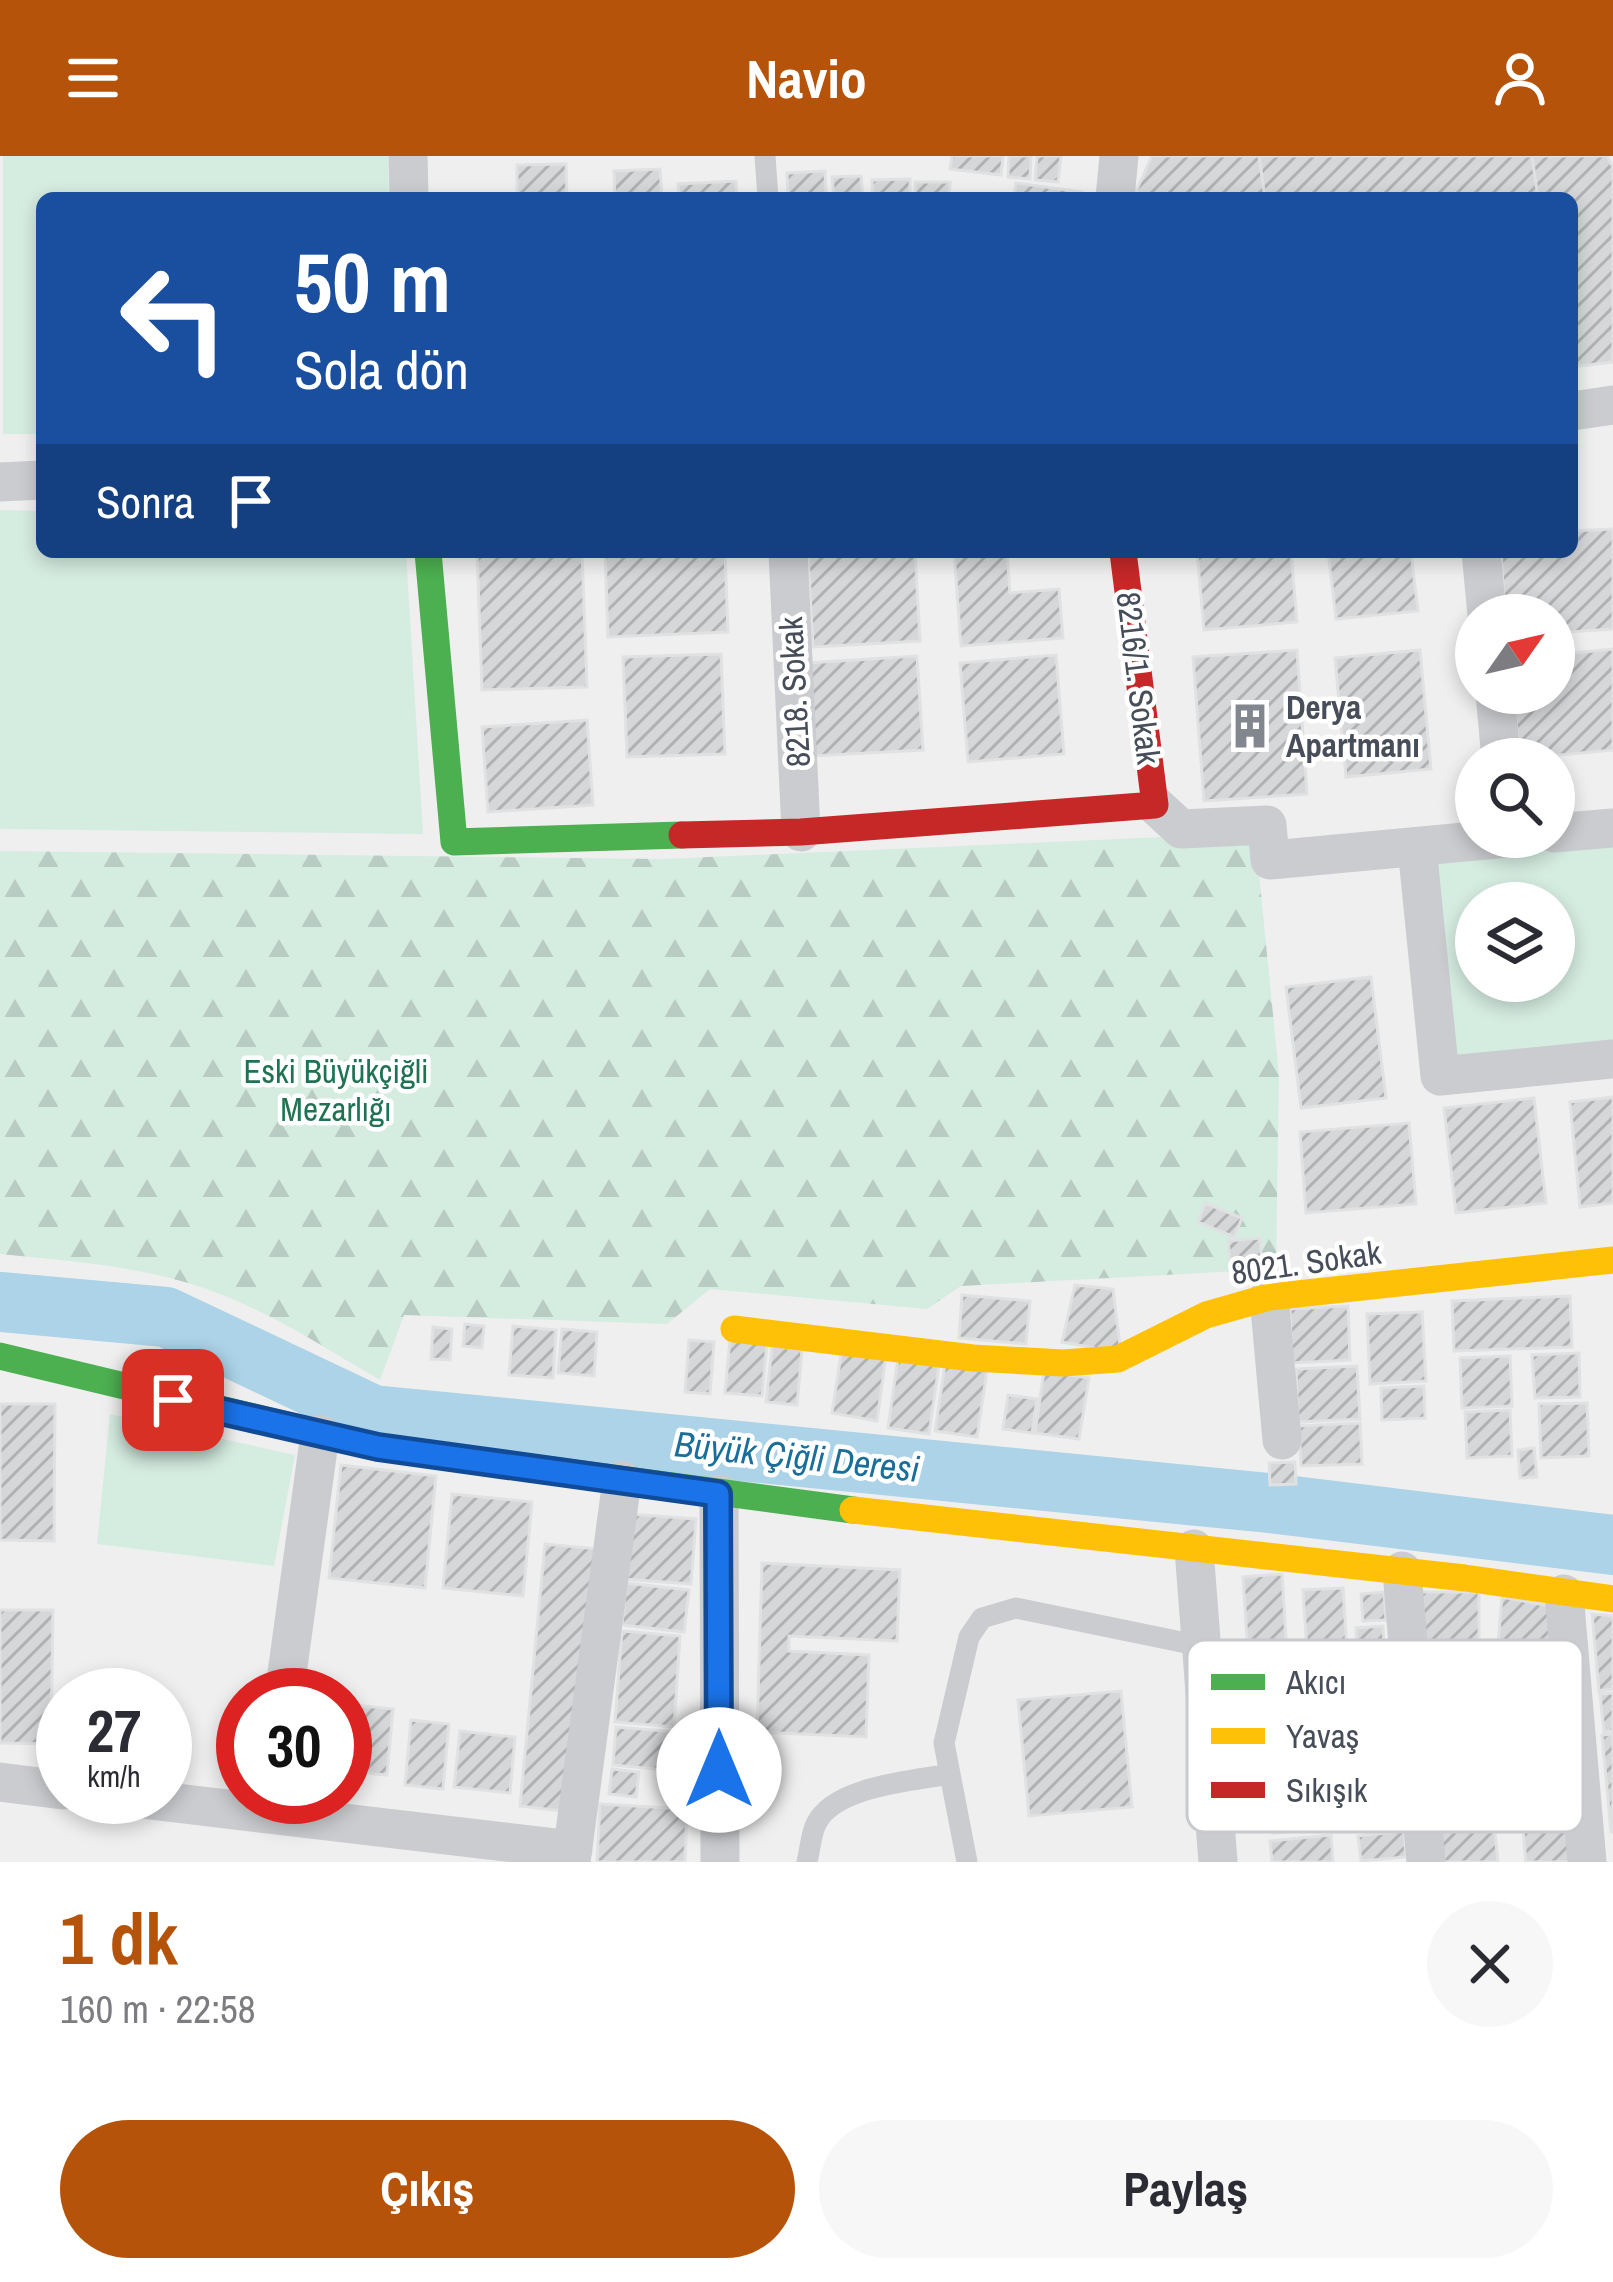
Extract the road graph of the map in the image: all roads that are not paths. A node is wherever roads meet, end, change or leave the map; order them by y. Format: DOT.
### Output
graph roads {
  1 [pos="408,156"];
  2 [pos="765,156"];
  3 [pos="1119,156"];
  4 [pos="410,192"];
  5 [pos="768,192"];
  6 [pos="1116,192"];
  7 [pos="1613,405"];
  8 [pos="1578,410"];
  9 [pos="36,480"];
  10 [pos="0,482"];
  11 [pos="429,558"];
  12 [pos="788,558"];
  13 [pos="1124,558"];
  14 [pos="1482,558"];
  15 [pos="1485,594"];
  16 [pos="1155,805"];
  17 [pos="1613,828"];
  18 [pos="1575,831"];
  19 [pos="801,832"];
  20 [pos="1455,843"];
  21 [pos="1417,847"];
  22 [pos="1613,1059"];
  23 [pos="1613,1260"];
  24 [pos="1269,1297"];
  25 [pos="734,1329"];
  26 [pos="0,1356"];
  27 [pos="320,1434"];
  28 [pos="1282,1440"];
  29 [pos="622,1480"];
  30 [pos="718,1494"];
  31 [pos="1194,1549"];
  32 [pos="1402,1571"];
  33 [pos="1564,1594"];
  34 [pos="1613,1599"];
  35 [pos="1202,1640"];
  36 [pos="1408,1640"];
  37 [pos="1568,1640"];
  38 [pos="1187,1643"];
  39 [pos="288,1668"];
  40 [pos="950,1774"];
  41 [pos="0,1782"];
  42 [pos="36,1787"];
  43 [pos="1583,1815"];
  44 [pos="372,1822"];
  45 [pos="1216,1832"];
  46 [pos="1424,1832"];
  47 [pos="572,1856"];
  48 [pos="720,1862"];
  49 [pos="807,1862"];
  50 [pos="967,1862"];
  51 [pos="1218,1862"];
  52 [pos="1426,1862"];
  53 [pos="1587,1862"];
  1 -- 4 [label="street"];
  2 -- 5 [label="lane"];
  3 -- 6 [label="street"];
  7 -- 8 [label="street"];
  9 -- 10 [label="street"];
  11 -- 19 [label="street"];
  12 -- 19 [label="street, 8218. Sokak"];
  13 -- 16 [label="street, 8216/1. Sokak"];
  14 -- 15 [label="street"];
  16 -- 19 [label="street"];
  16 -- 21 [label="street"];
  17 -- 18 [label="street"];
  20 -- 21 [label="street"];
  21 -- 22 [label="street"];
  23 -- 24 [label="street, 8021. Sokak"];
  24 -- 25 [label="street, 8021. Sokak"];
  24 -- 28 [label="street"];
  26 -- 27 [label="street"];
  27 -- 29 [label="street"];
  27 -- 39 [label="street"];
  29 -- 30 [label="street"];
  29 -- 47 [label="street"];
  30 -- 31 [label="street"];
  30 -- 48 [label="street"];
  31 -- 32 [label="street"];
  31 -- 35 [label="street"];
  32 -- 33 [label="street"];
  32 -- 36 [label="street"];
  33 -- 34 [label="street"];
  33 -- 37 [label="street"];
  38 -- 40 [label="lane"];
  40 -- 49 [label="lane"];
  40 -- 50 [label="lane"];
  41 -- 42 [label="street"];
  43 -- 53 [label="street"];
  44 -- 47 [label="street"];
  45 -- 51 [label="street"];
  46 -- 52 [label="street"];
}
